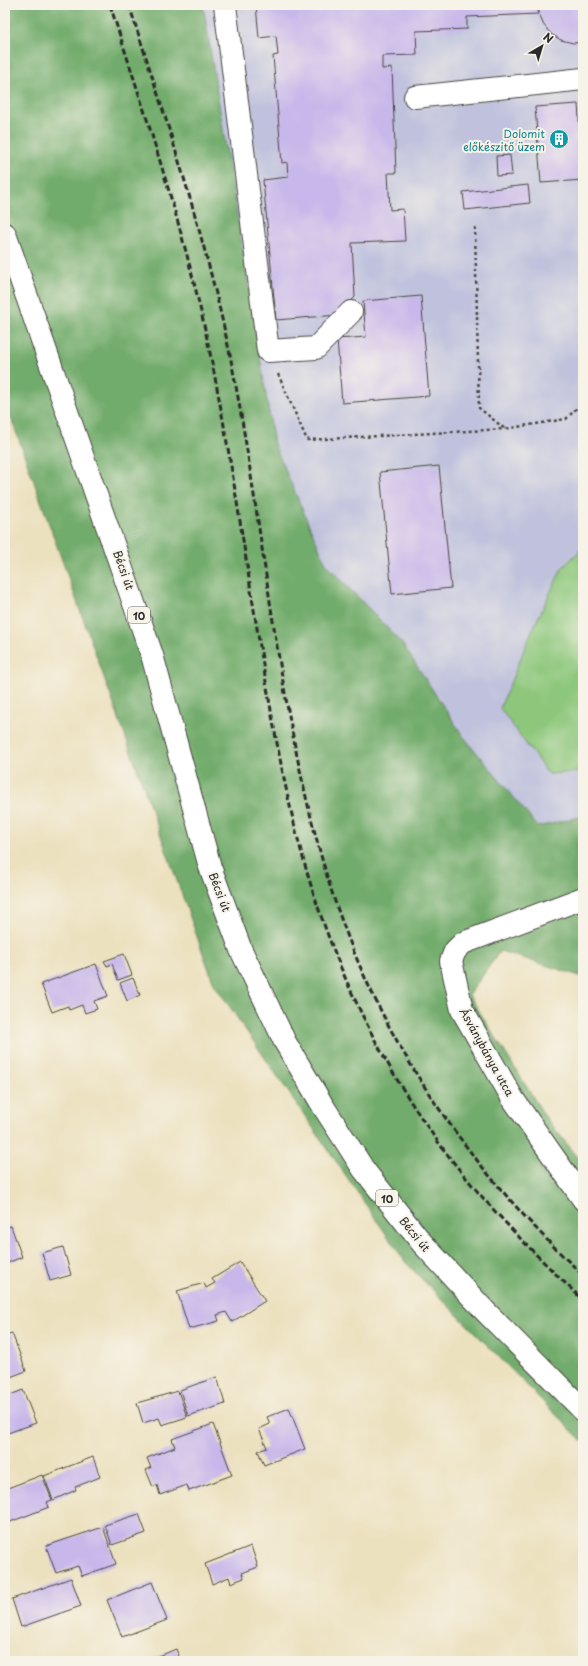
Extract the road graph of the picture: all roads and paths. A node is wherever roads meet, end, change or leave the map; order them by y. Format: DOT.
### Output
graph roads {
  1 [pos="225,5"];
  2 [pos="583,79"];
  3 [pos="415,97"];
  4 [pos="476,227"];
  5 [pos="5,234"];
  6 [pos="14,288"];
  7 [pos="351,312"];
  8 [pos="268,351"];
  9 [pos="583,402"];
  10 [pos="505,429"];
  11 [pos="583,898"];
  12 [pos="583,1199"];
  13 [pos="583,1410"];
  1 -- 8 [label="main road"];
  2 -- 3 [label="main road"];
  4 -- 10 [label="path"];
  5 -- 6 [label="main road, 10"];
  6 -- 13 [label="main road, Bécsi út / 10"];
  7 -- 8 [label="main road"];
  8 -- 10 [label="path"];
  9 -- 10 [label="path"];
  11 -- 12 [label="main road, Ásványbánya utca"];
}
